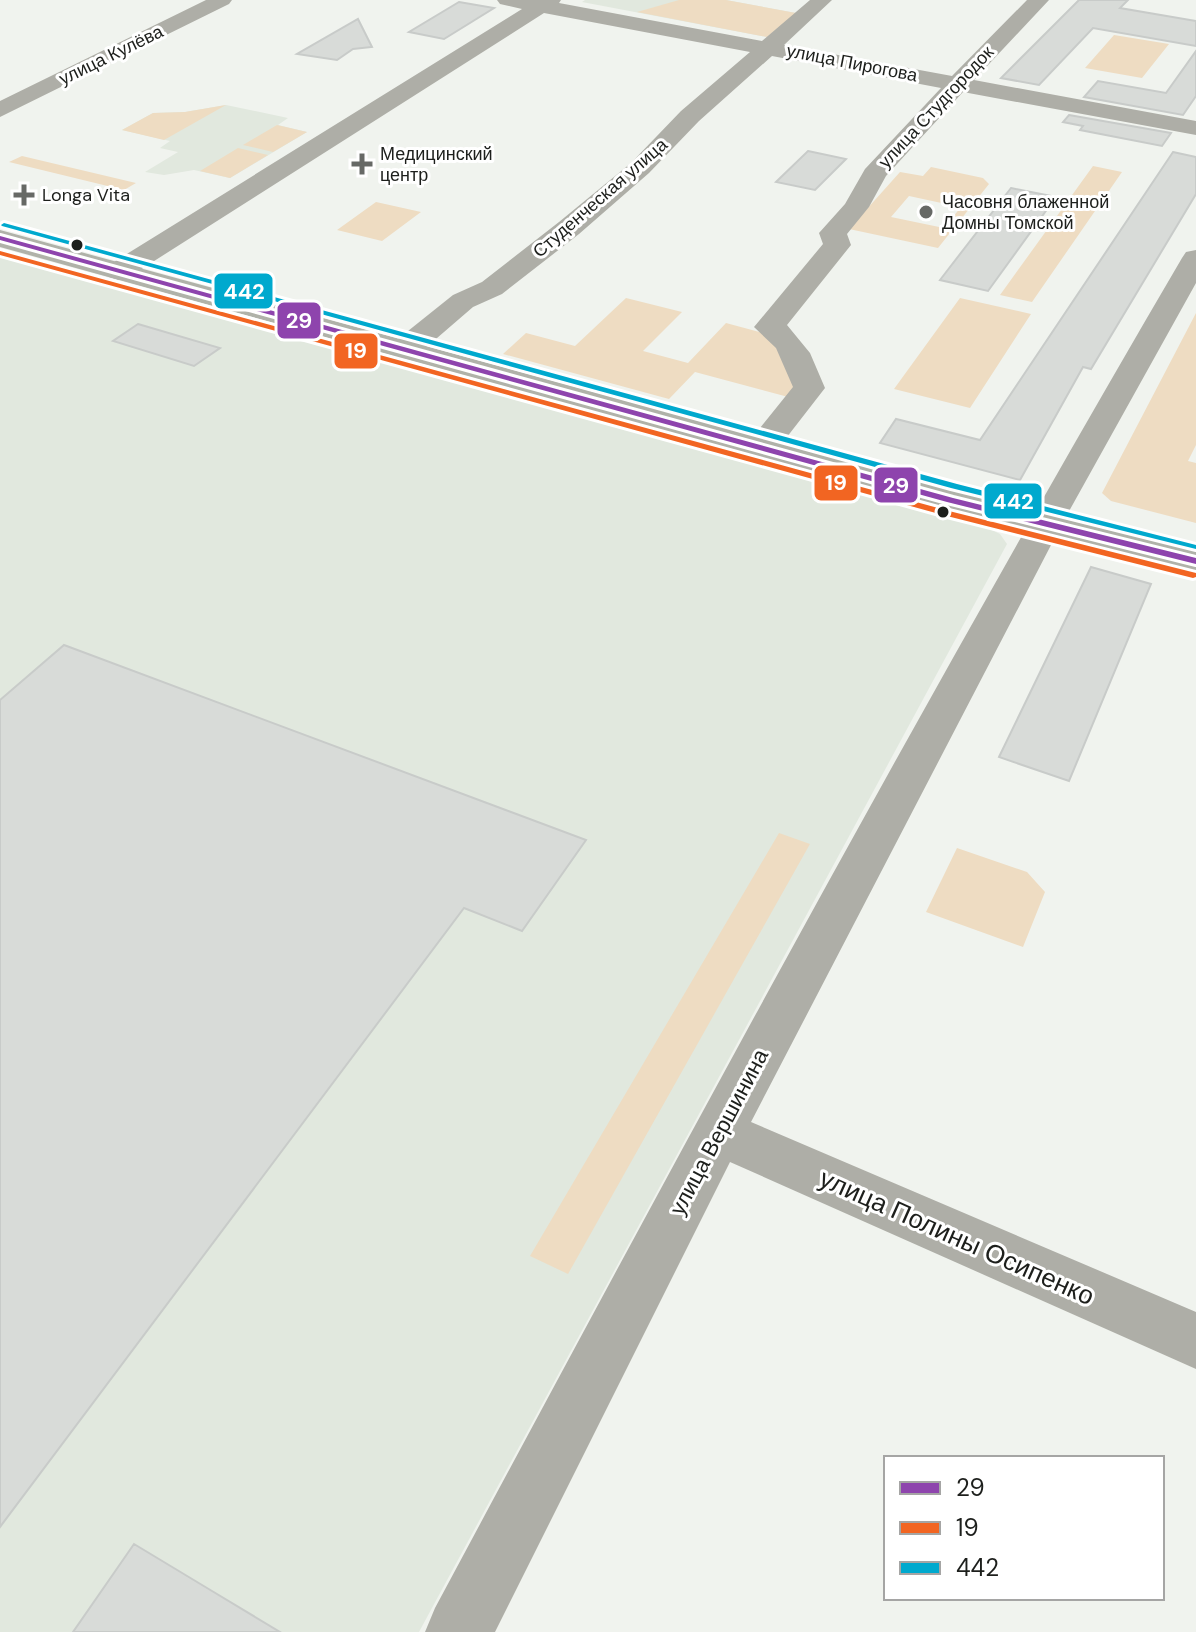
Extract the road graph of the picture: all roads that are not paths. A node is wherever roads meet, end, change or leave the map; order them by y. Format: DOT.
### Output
graph roads {
  1 [pos="222,0"];
  2 [pos="507,0"];
  3 [pos="822,0"];
  4 [pos="1039,0"];
  5 [pos="546,3"];
  6 [pos="767,48"];
  7 [pos="957,83"];
  8 [pos="0,110"];
  9 [pos="1196,128"];
  10 [pos="0,238"];
  11 [pos="1196,258"];
  12 [pos="119,271"];
  13 [pos="404,350"];
  14 [pos="761,448"];
  15 [pos="1045,522"];
  16 [pos="1196,561"];
  17 [pos="718,1132"];
  18 [pos="1196,1341"];
  19 [pos="459,1632"];
  1 -- 8 [label="street, улица Кулёва"];
  2 -- 5 [label="street, улица Пирогова"];
  3 -- 6 [label="street, Студенческая улица"];
  4 -- 7 [label="street, улица Студгородок"];
  5 -- 6 [label="street, улица Пирогова"];
  5 -- 12 [label="street"];
  6 -- 7 [label="street, улица Пирогова"];
  6 -- 13 [label="street, Студенческая улица"];
  7 -- 9 [label="street, улица Пирогова"];
  7 -- 14 [label="street, улица Студгородок"];
  10 -- 12 [label="main road"];
  11 -- 15 [label="street, улица Вершинина"];
  12 -- 13 [label="main road"];
  13 -- 14 [label="main road"];
  14 -- 15 [label="main road"];
  15 -- 16 [label="main road"];
  15 -- 17 [label="street, улица Вершинина"];
  17 -- 18 [label="street, улица Полины Осипенко"];
  17 -- 19 [label="street, улица Вершинина"];
}
